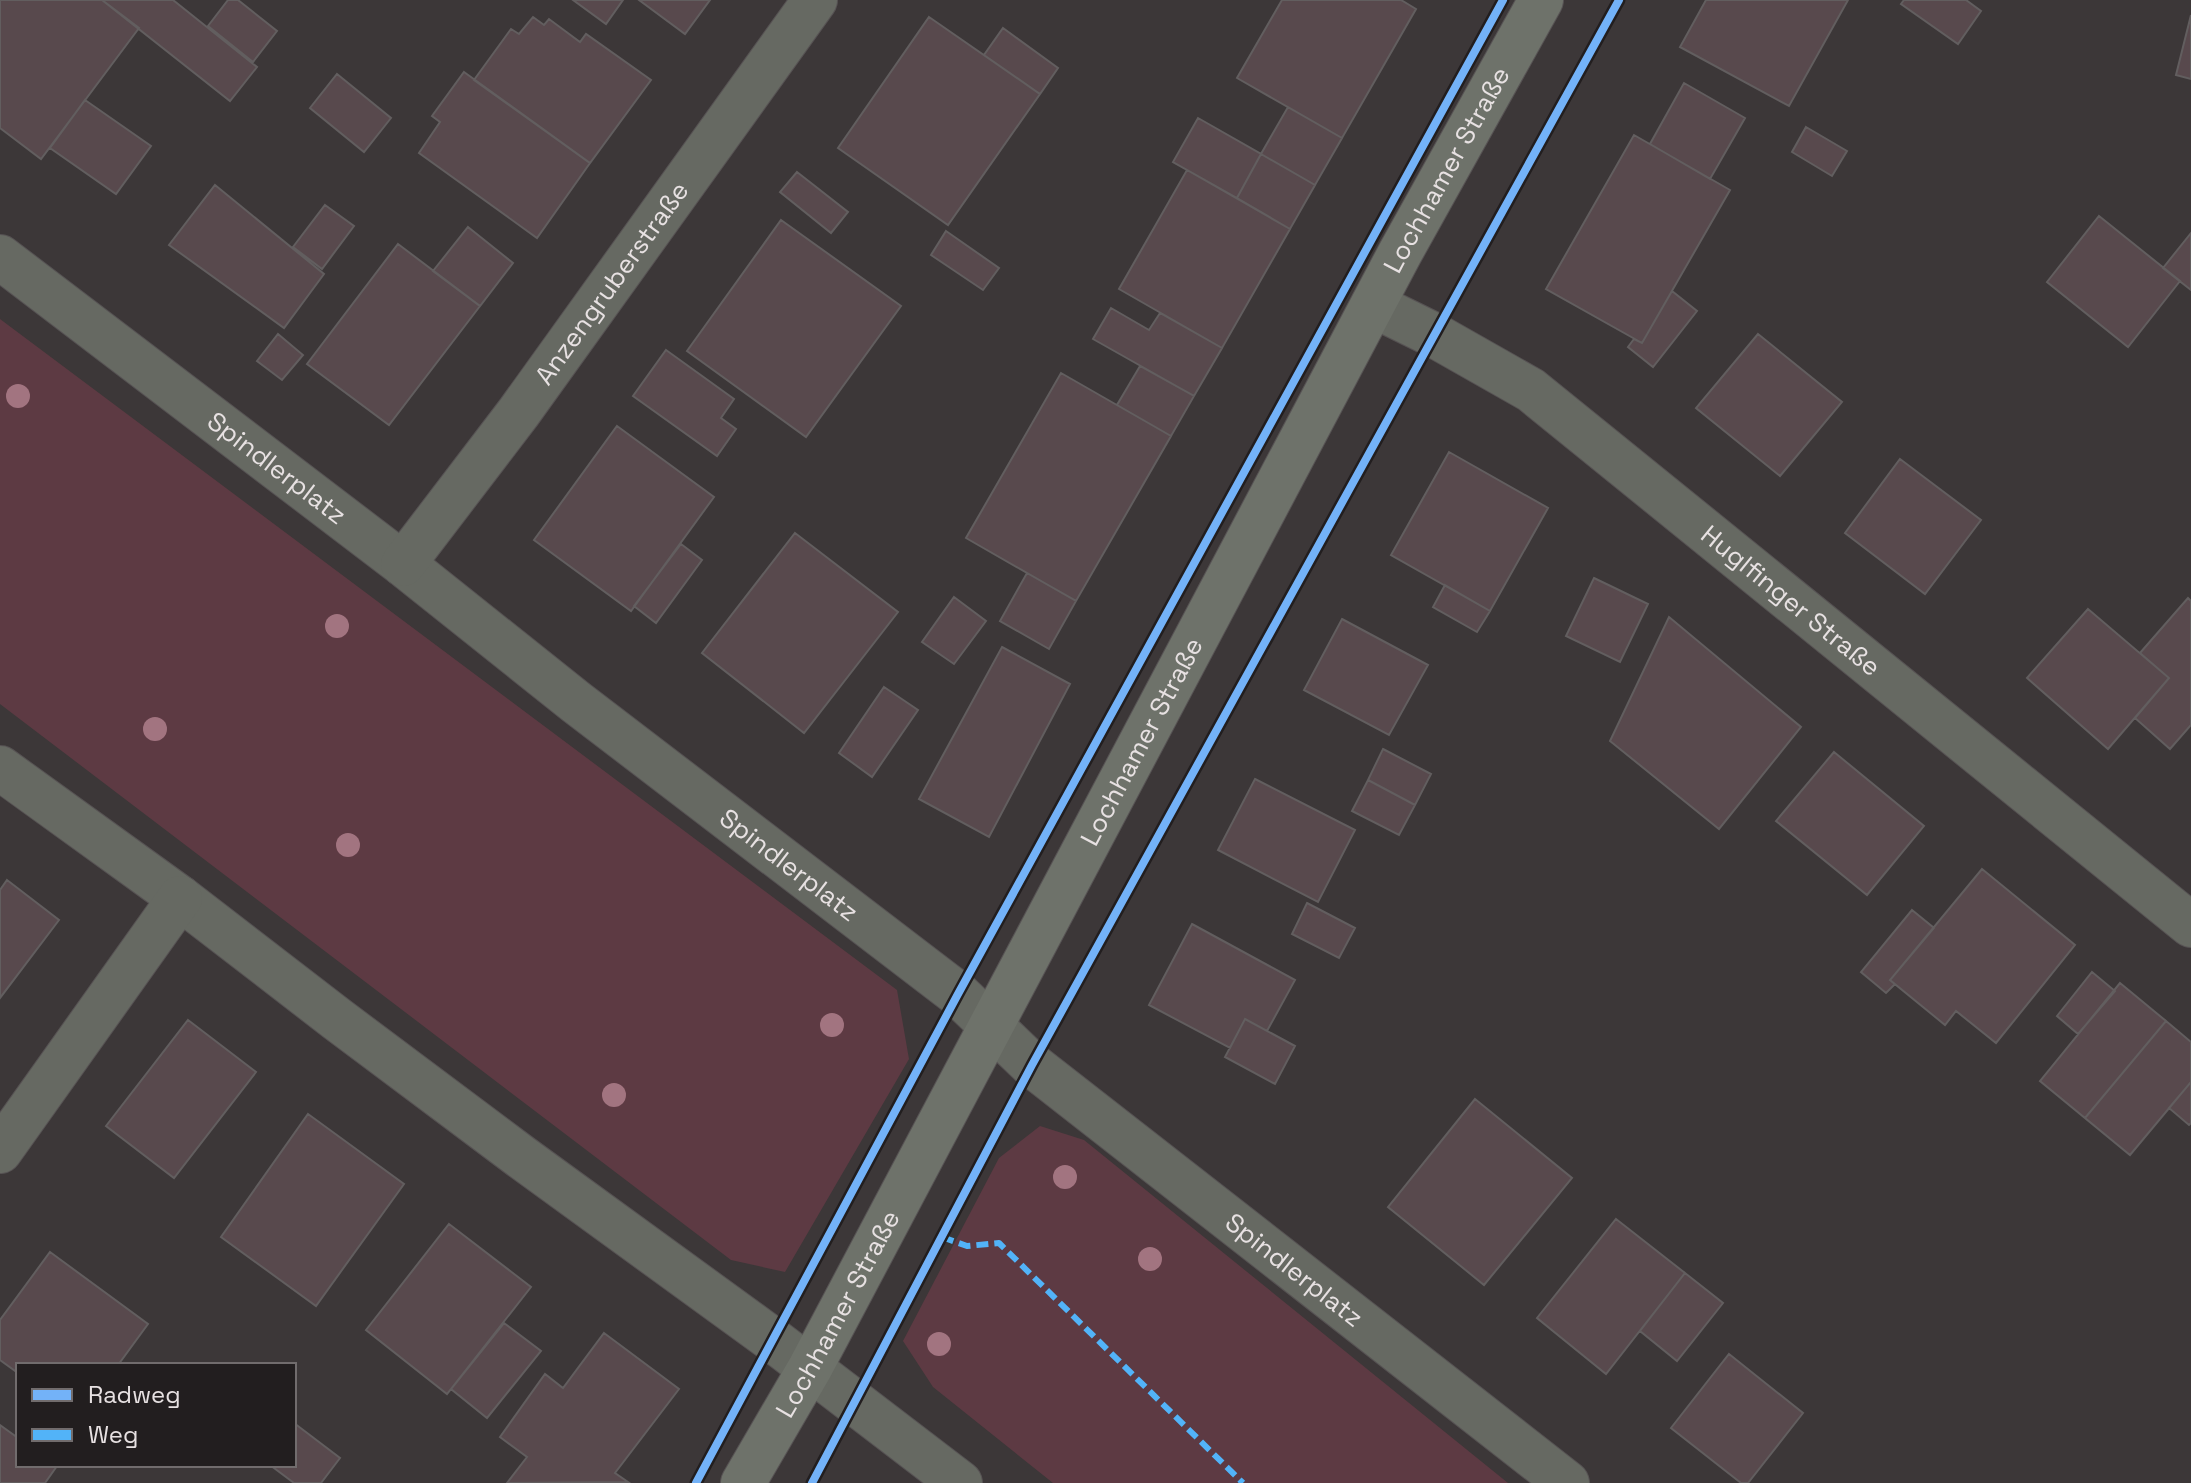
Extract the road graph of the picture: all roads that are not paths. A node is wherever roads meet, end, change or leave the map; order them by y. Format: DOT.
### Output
graph roads {
  1 [pos="815,0"];
  2 [pos="1541,0"];
  3 [pos="0,257"];
  4 [pos="1373,305"];
  5 [pos="403,564"];
  6 [pos="0,768"];
  7 [pos="180,898"];
  8 [pos="2191,925"];
  9 [pos="991,1026"];
  10 [pos="0,1151"];
  11 [pos="810,1368"];
  12 [pos="743,1483"];
  13 [pos="960,1483"];
  14 [pos="1567,1483"];
  1 -- 5 [label="street, Anzengruberstraße"];
  2 -- 4 [label="main road, Lochhamer Straße"];
  3 -- 5 [label="street, Spindlerplatz"];
  4 -- 8 [label="street, Huglfinger Straße"];
  4 -- 9 [label="main road, Lochhamer Straße"];
  5 -- 9 [label="street, Spindlerplatz"];
  6 -- 7 [label="street"];
  7 -- 10 [label="street"];
  7 -- 11 [label="street"];
  9 -- 11 [label="main road, Lochhamer Straße"];
  9 -- 14 [label="street, Spindlerplatz"];
  11 -- 12 [label="main road, Lochhamer Straße"];
  11 -- 13 [label="street"];
}
